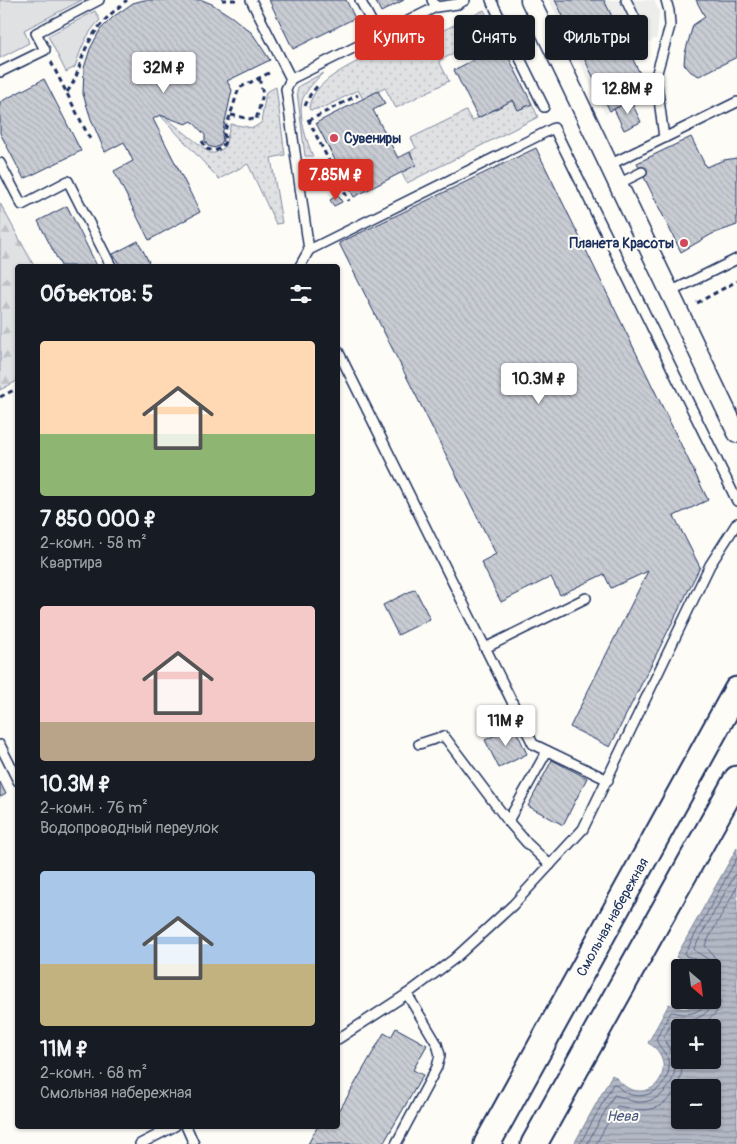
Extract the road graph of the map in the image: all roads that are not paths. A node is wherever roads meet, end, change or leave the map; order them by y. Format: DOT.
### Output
graph roads {
  1 [pos="99,0"];
  2 [pos="251,0"];
  3 [pos="360,0"];
  4 [pos="465,0"];
  5 [pos="491,0"];
  6 [pos="530,0"];
  7 [pos="626,0"];
  8 [pos="666,0"];
  9 [pos="434,4"];
  10 [pos="368,15"];
  11 [pos="415,15"];
  12 [pos="633,15"];
  13 [pos="355,48"];
  14 [pos="0,72"];
  15 [pos="291,79"];
  16 [pos="737,102"];
  17 [pos="544,107"];
  18 [pos="664,138"];
  19 [pos="0,163"];
  20 [pos="609,165"];
  21 [pos="642,172"];
  22 [pos="618,184"];
  23 [pos="309,250"];
  24 [pos="737,259"];
  25 [pos="110,264"];
  26 [pos="301,264"];
  27 [pos="670,292"];
  28 [pos="340,355"];
  29 [pos="737,433"];
  30 [pos="737,501"];
  31 [pos="737,523"];
  32 [pos="586,598"];
  33 [pos="485,648"];
  34 [pos="737,690"];
  35 [pos="419,744"];
  36 [pos="0,746"];
  37 [pos="547,751"];
  38 [pos="15,775"];
  39 [pos="737,779"];
  40 [pos="608,780"];
  41 [pos="508,821"];
  42 [pos="550,865"];
  43 [pos="407,994"];
  44 [pos="340,1038"];
  45 [pos="169,1129"];
  46 [pos="187,1129"];
  47 [pos="140,1144"];
  48 [pos="194,1144"];
  49 [pos="396,1144"];
  50 [pos="487,1144"];
  51 [pos="534,1144"];
  1 -- 14 [label="lane"];
  2 -- 15 [label="lane"];
  3 -- 10 [label="lane"];
  4 -- 9 [label="lane"];
  5 -- 17 [label="lane"];
  6 -- 20 [label="street"];
  7 -- 12 [label="lane"];
  8 -- 18 [label="lane"];
  9 -- 11 [label="lane"];
  13 -- 15 [label="lane"];
  15 -- 23 [label="lane"];
  16 -- 18 [label="lane"];
  18 -- 20 [label="lane"];
  19 -- 25 [label="lane"];
  20 -- 22 [label="street"];
  21 -- 22 [label="lane"];
  22 -- 27 [label="street"];
  23 -- 26 [label="lane"];
  23 -- 30 [label="lane"];
  24 -- 27 [label="lane"];
  27 -- 29 [label="street"];
  28 -- 33 [label="lane"];
  31 -- 40 [label="lane"];
  32 -- 33 [label="lane"];
  33 -- 37 [label="lane"];
  34 -- 50 [label="main road, Смольная набережная"];
  35 -- 41 [label="lane"];
  36 -- 38 [label="lane"];
  37 -- 40 [label="lane"];
  37 -- 41 [label="lane"];
  39 -- 51 [label="main road"];
  40 -- 42 [label="lane"];
  41 -- 42 [label="lane"];
  42 -- 43 [label="lane"];
  43 -- 44 [label="lane"];
  43 -- 49 [label="lane"];
  45 -- 47 [label="lane"];
  46 -- 48 [label="lane"];
}
